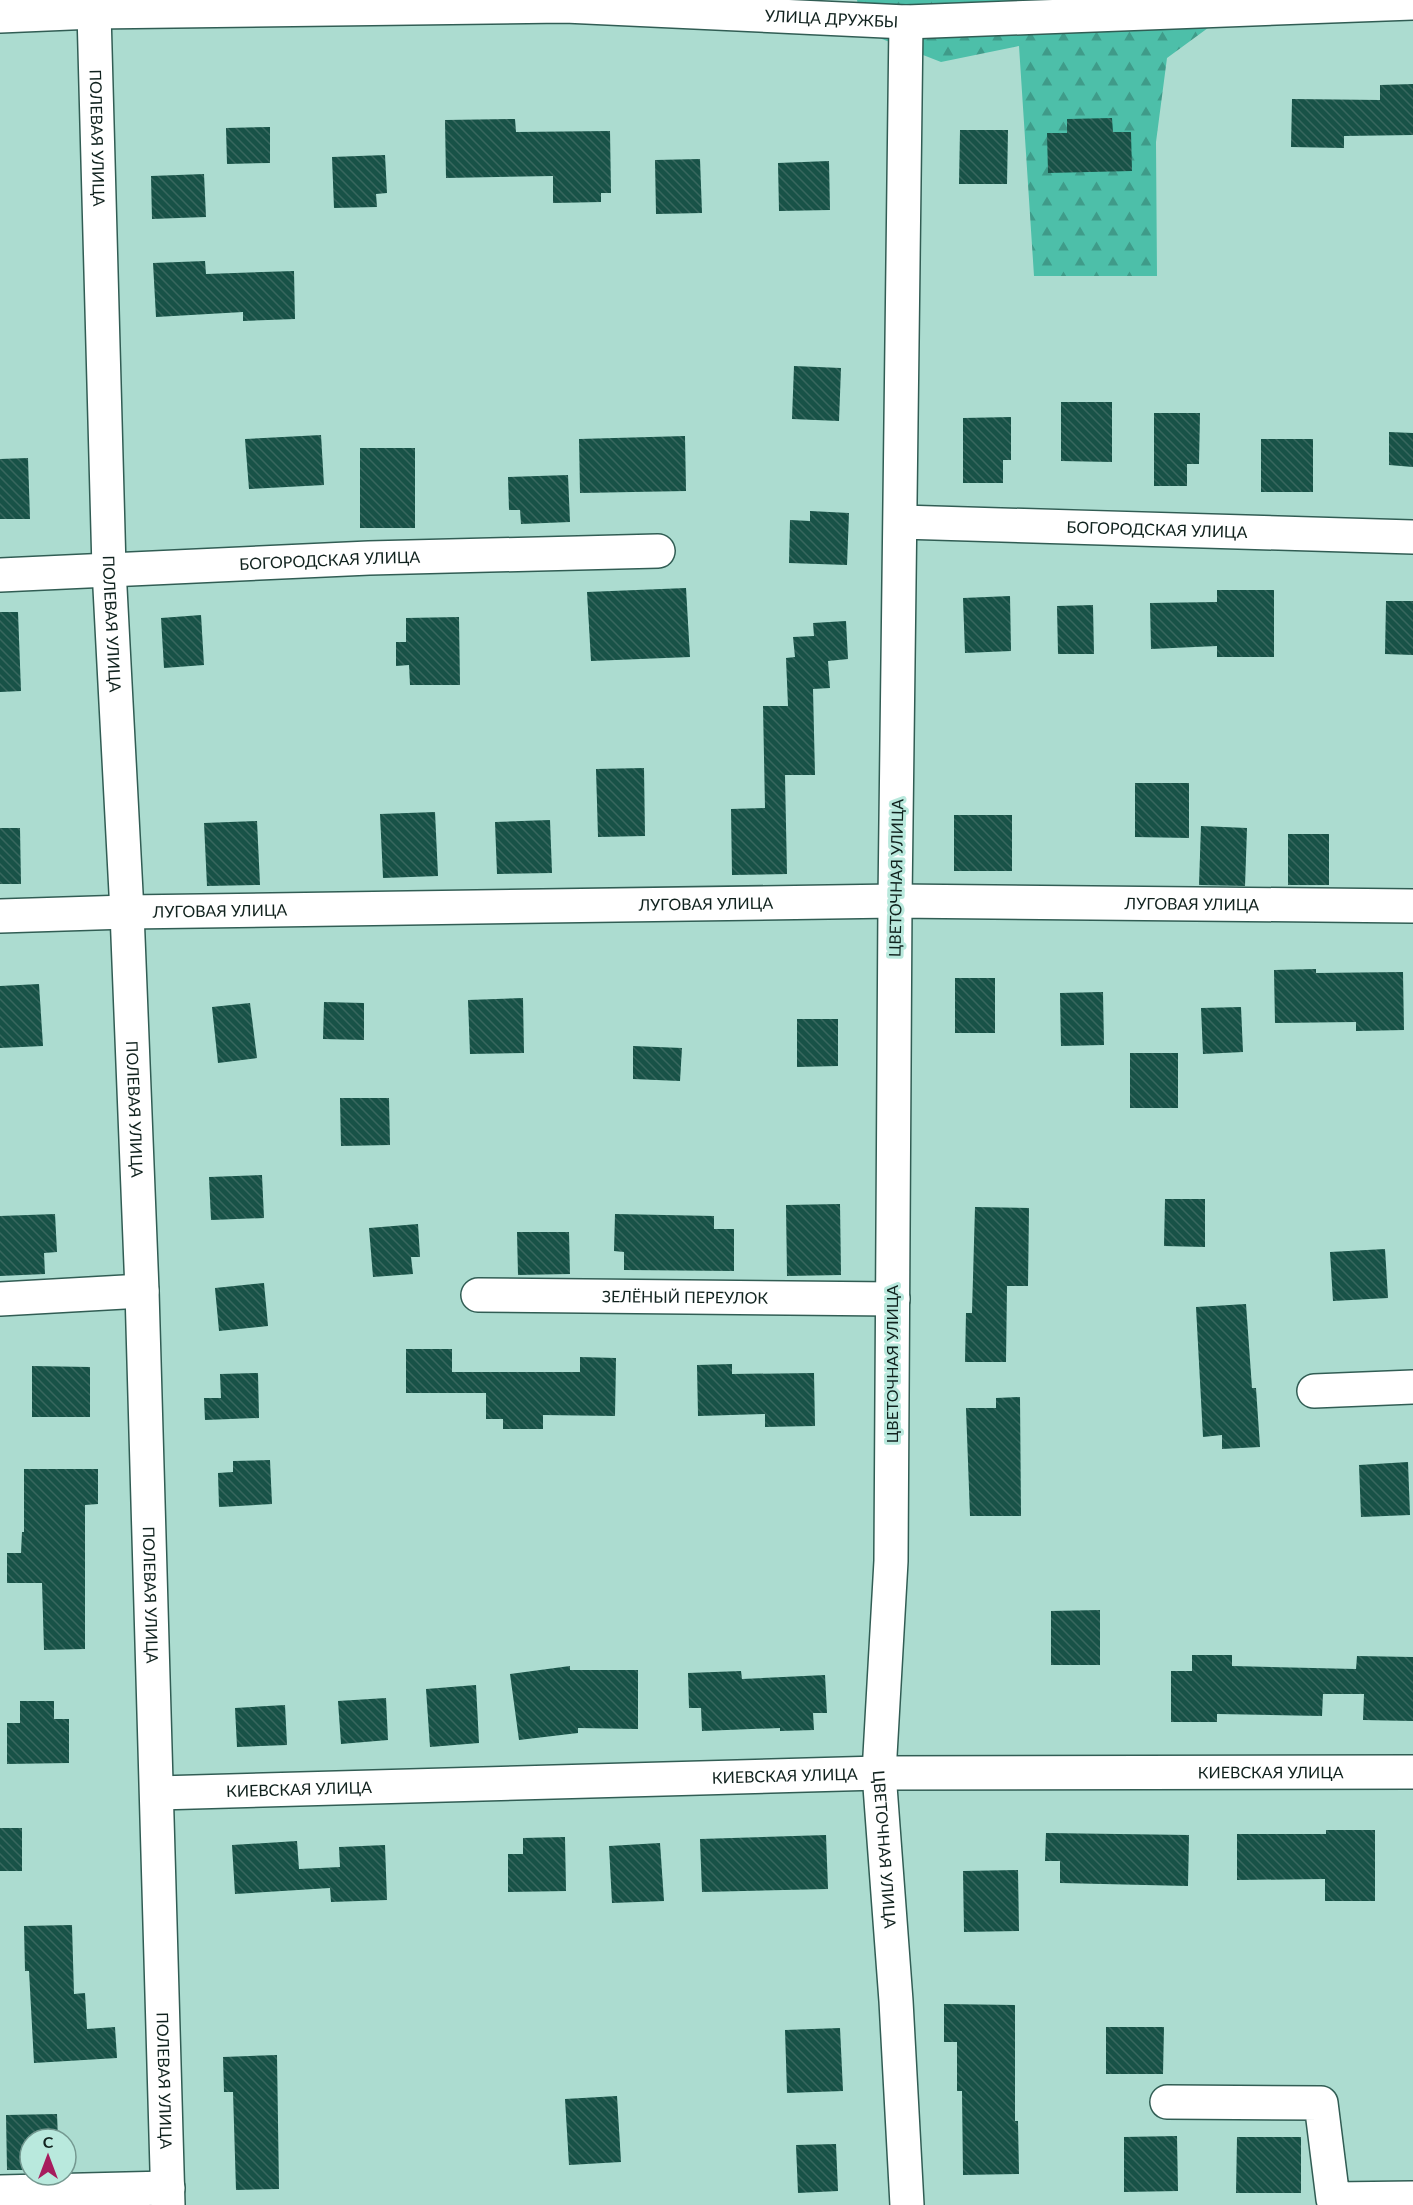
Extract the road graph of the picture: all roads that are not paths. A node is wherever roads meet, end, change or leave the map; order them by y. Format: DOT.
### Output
graph roads {
  1 [pos="1413,3"];
  2 [pos="94,12"];
  3 [pos="0,16"];
  4 [pos="906,22"];
  5 [pos="901,522"];
  6 [pos="1413,537"];
  7 [pos="658,550"];
  8 [pos="109,569"];
  9 [pos="0,575"];
  10 [pos="896,902"];
  11 [pos="1413,906"];
  12 [pos="127,912"];
  13 [pos="0,916"];
  14 [pos="142,1291"];
  15 [pos="478,1295"];
  16 [pos="0,1299"];
  17 [pos="893,1299"];
  18 [pos="1413,1387"];
  19 [pos="1314,1391"];
  20 [pos="1413,1772"];
  21 [pos="879,1773"];
  22 [pos="158,1793"];
  23 [pos="1167,2102"];
  24 [pos="0,2192"];
  25 [pos="168,2197"];
  26 [pos="1413,2198"];
  27 [pos="907,2205"];
  1 -- 4 [label="street, УЛИЦА ДРУЖБЫ"];
  2 -- 3 [label="street, УЛИЦА ДРУЖБЫ"];
  2 -- 4 [label="street, УЛИЦА ДРУЖБЫ"];
  2 -- 8 [label="street, ПОЛЕВАЯ УЛИЦА"];
  4 -- 5 [label="street, ЦВЕТОЧНАЯ УЛИЦА"];
  5 -- 6 [label="street, БОГОРОДСКАЯ УЛИЦА"];
  5 -- 10 [label="street, ЦВЕТОЧНАЯ УЛИЦА"];
  7 -- 8 [label="street, БОГОРОДСКАЯ УЛИЦА"];
  8 -- 9 [label="street, БОГОРОДСКАЯ УЛИЦА"];
  8 -- 12 [label="street, ПОЛЕВАЯ УЛИЦА"];
  10 -- 11 [label="street, ЛУГОВАЯ УЛИЦА"];
  10 -- 12 [label="street, ЛУГОВАЯ УЛИЦА"];
  10 -- 17 [label="street, ЦВЕТОЧНАЯ УЛИЦА"];
  12 -- 13 [label="street, ЛУГОВАЯ УЛИЦА"];
  12 -- 14 [label="street, ПОЛЕВАЯ УЛИЦА"];
  14 -- 16 [label="street"];
  14 -- 22 [label="street, ПОЛЕВАЯ УЛИЦА"];
  15 -- 17 [label="street, ЗЕЛЁНЫЙ ПЕРЕУЛОК"];
  17 -- 21 [label="street, ЦВЕТОЧНАЯ УЛИЦА"];
  18 -- 19 [label="street"];
  20 -- 21 [label="street, КИЕВСКАЯ УЛИЦА"];
  21 -- 22 [label="street, КИЕВСКАЯ УЛИЦА"];
  21 -- 27 [label="street, ЦВЕТОЧНАЯ УЛИЦА"];
  22 -- 25 [label="street, ПОЛЕВАЯ УЛИЦА"];
  23 -- 26 [label="street"];
  24 -- 25 [label="street"];
}
